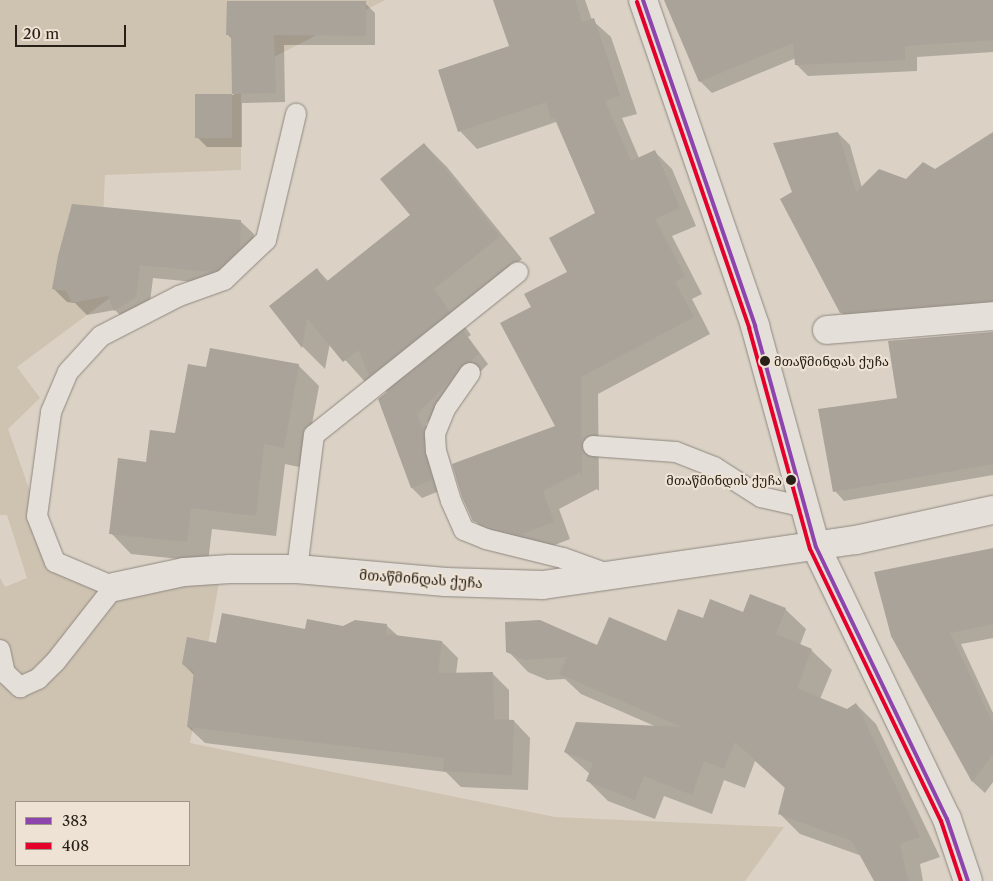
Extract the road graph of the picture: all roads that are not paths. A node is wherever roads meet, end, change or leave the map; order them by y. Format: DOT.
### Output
graph roads {
  1 [pos="643,0"];
  2 [pos="296,114"];
  3 [pos="518,272"];
  4 [pos="993,316"];
  5 [pos="827,330"];
  6 [pos="470,373"];
  7 [pos="593,446"];
  8 [pos="805,507"];
  9 [pos="993,510"];
  10 [pos="816,547"];
  11 [pos="297,569"];
  12 [pos="612,575"];
  13 [pos="114,587"];
  14 [pos="0,650"];
  15 [pos="968,881"];
  1 -- 8 [label="street"];
  2 -- 13 [label="lane"];
  3 -- 11 [label="lane"];
  4 -- 5 [label="street"];
  6 -- 12 [label="lane"];
  7 -- 8 [label="lane"];
  8 -- 10 [label="street"];
  9 -- 10 [label="street, მთაწმინდას ქუჩა"];
  10 -- 12 [label="street, მთაწმინდას ქუჩა"];
  10 -- 15 [label="street"];
  11 -- 12 [label="street, მთაწმინდას ქუჩა"];
  11 -- 13 [label="street, მთაწმინდას ქუჩა"];
  13 -- 14 [label="lane"];
}
